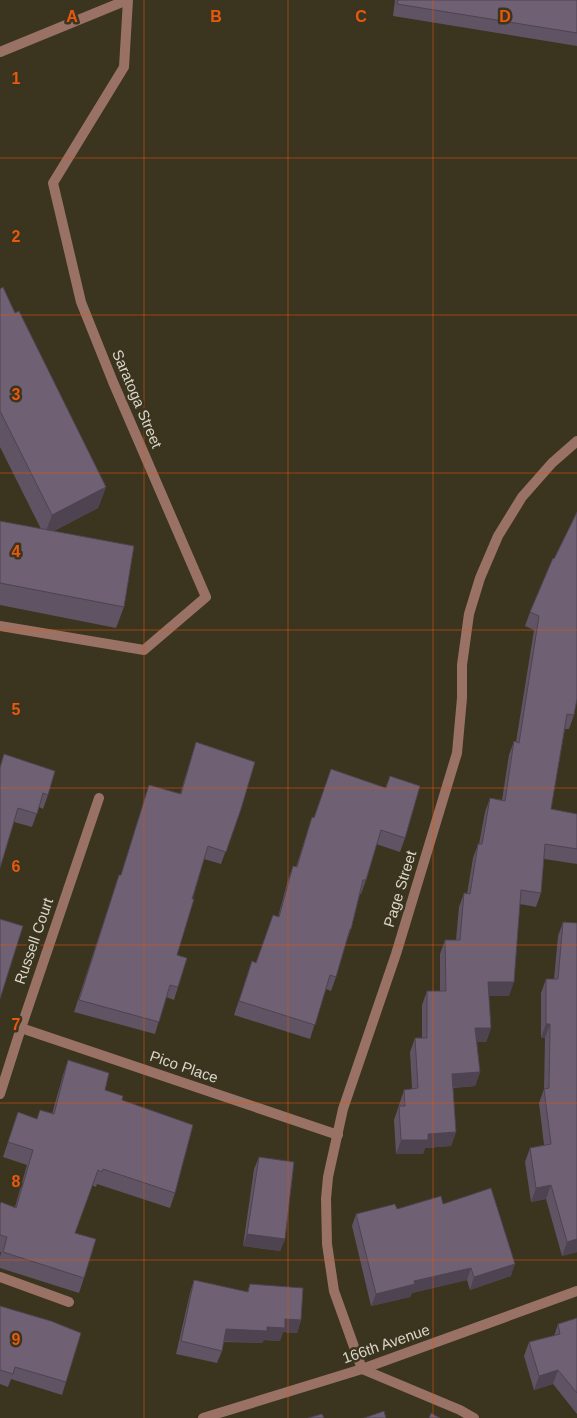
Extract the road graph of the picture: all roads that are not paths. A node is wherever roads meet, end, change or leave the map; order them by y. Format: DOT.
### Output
graph roads {
  1 [pos="128,0"];
  2 [pos="0,52"];
  3 [pos="577,441"];
  4 [pos="0,626"];
  5 [pos="99,798"];
  6 [pos="21,1028"];
  7 [pos="0,1094"];
  8 [pos="338,1135"];
  9 [pos="0,1277"];
  10 [pos="577,1291"];
  11 [pos="69,1302"];
  12 [pos="362,1369"];
  13 [pos="204,1418"];
  14 [pos="474,1418"];
  1 -- 2 [label="street"];
  1 -- 4 [label="street, Saratoga Street"];
  3 -- 8 [label="street, Page Street"];
  5 -- 6 [label="street, Russell Court"];
  6 -- 7 [label="street, Russell Court"];
  6 -- 8 [label="street, Pico Place"];
  8 -- 12 [label="street, Page Street"];
  9 -- 11 [label="street"];
  10 -- 12 [label="street, 166th Avenue"];
  12 -- 13 [label="street, 166th Avenue"];
  12 -- 14 [label="street"];
}
